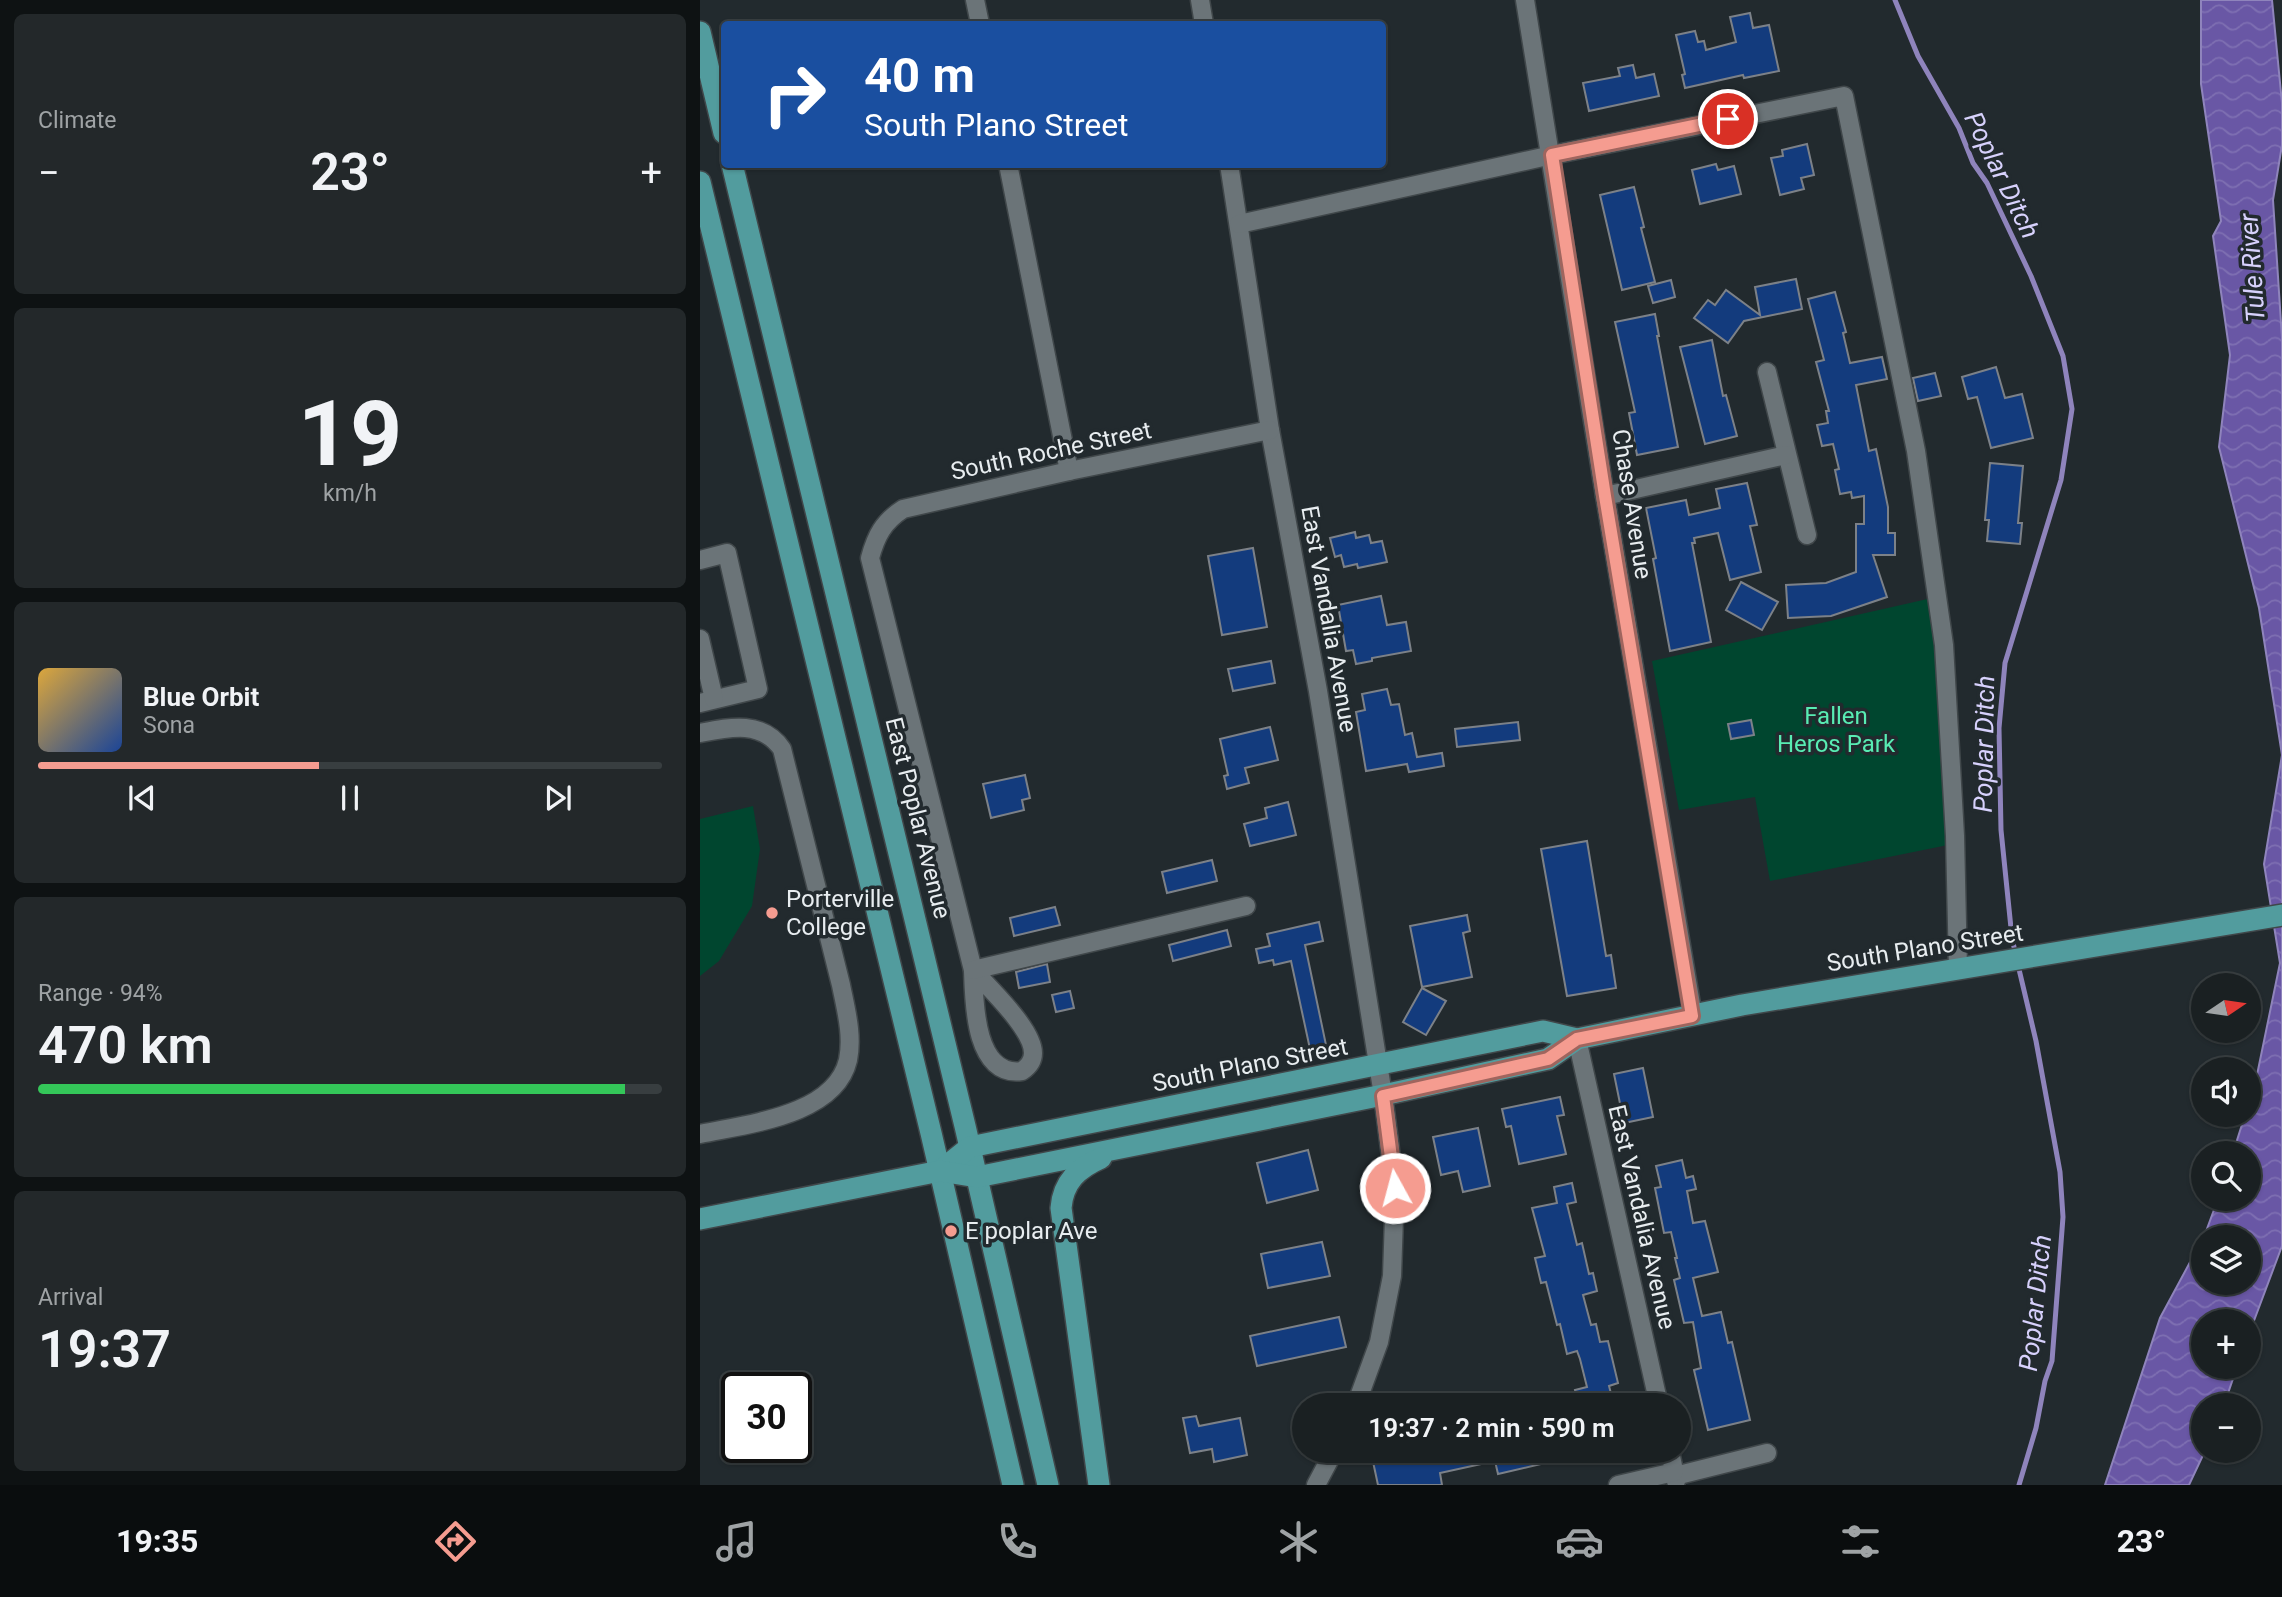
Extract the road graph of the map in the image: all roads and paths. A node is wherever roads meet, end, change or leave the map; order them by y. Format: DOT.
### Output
graph roads {
  1 [pos="975,0"];
  2 [pos="1200,0"];
  3 [pos="1525,0"];
  4 [pos="979,21"];
  5 [pos="1204,21"];
  6 [pos="700,32"];
  7 [pos="721,120"];
  8 [pos="1552,155"];
  9 [pos="733,168"];
  10 [pos="1009,168"];
  11 [pos="1229,168"];
  12 [pos="700,182"];
  13 [pos="1239,224"];
  14 [pos="1766,372"];
  15 [pos="1270,430"];
  16 [pos="1786,455"];
  17 [pos="1069,471"];
  18 [pos="1605,496"];
  19 [pos="1807,535"];
  20 [pos="870,558"];
  21 [pos="700,560"];
  22 [pos="700,639"];
  23 [pos="707,701"];
  24 [pos="700,733"];
  25 [pos="1246,906"];
  26 [pos="2282,915"];
  27 [pos="1958,969"];
  28 [pos="973,970"];
  29 [pos="1692,1016"];
  30 [pos="1577,1039"];
  31 [pos="1380,1081"];
  32 [pos="700,1135"];
  33 [pos="1132,1145"];
  34 [pos="970,1147"];
  35 [pos="940,1171"];
  36 [pos="977,1177"];
  37 [pos="700,1219"];
  38 [pos="1360,1393"];
  39 [pos="1656,1393"];
  40 [pos="1766,1452"];
  41 [pos="1328,1463"];
  42 [pos="1676,1478"];
  43 [pos="1013,1485"];
  44 [pos="1048,1485"];
  45 [pos="1099,1485"];
  46 [pos="1317,1485"];
  47 [pos="1618,1485"];
  1 -- 4 [label="street"];
  2 -- 5 [label="street"];
  3 -- 8 [label="street, Chase Avenue"];
  6 -- 7 [label="main road"];
  8 -- 13 [label="street"];
  8 -- 18 [label="street, Chase Avenue"];
  8 -- 27 [label="street"];
  9 -- 34 [label="main road, East Poplar Avenue"];
  10 -- 17 [label="street"];
  11 -- 13 [label="street, East Vandalia Avenue"];
  12 -- 35 [label="main road"];
  13 -- 15 [label="street, East Vandalia Avenue"];
  14 -- 16 [label="street"];
  15 -- 17 [label="street, South Roche Street"];
  15 -- 31 [label="street, East Vandalia Avenue"];
  16 -- 18 [label="street"];
  16 -- 19 [label="street"];
  17 -- 20 [label="street, South Roche Street"];
  18 -- 29 [label="street, Chase Avenue"];
  20 -- 28 [label="street, East Poplar Avenue"];
  21 -- 23 [label="street"];
  22 -- 23 [label="street"];
  24 -- 32 [label="street"];
  25 -- 28 [label="street"];
  26 -- 27 [label="main road, South Plano Street"];
  27 -- 29 [label="main road, South Plano Street"];
  28 -- 28 [label="street, East Poplar Avenue"];
  29 -- 30 [label="main road, South Plano Street"];
  30 -- 31 [label="main road, South Plano Street"];
  30 -- 31 [label="main road, South Plano Street"];
  30 -- 39 [label="street, East Vandalia Avenue"];
  31 -- 33 [label="main road, South Plano Street"];
  31 -- 34 [label="main road, South Plano Street"];
  31 -- 38 [label="street, East Vandalia Avenue"];
  33 -- 36 [label="main road, South Plano Street"];
  33 -- 45 [label="main road"];
  34 -- 35 [label="main road, South Plano Street"];
  34 -- 36 [label="main road, East Poplar Avenue"];
  35 -- 36 [label="main road, South Plano Street"];
  35 -- 37 [label="main road, South Plano Street"];
  35 -- 43 [label="main road"];
  36 -- 44 [label="main road, East Poplar Avenue"];
  40 -- 42 [label="street"];
  41 -- 46 [label="street"];
  42 -- 47 [label="street"];
}
